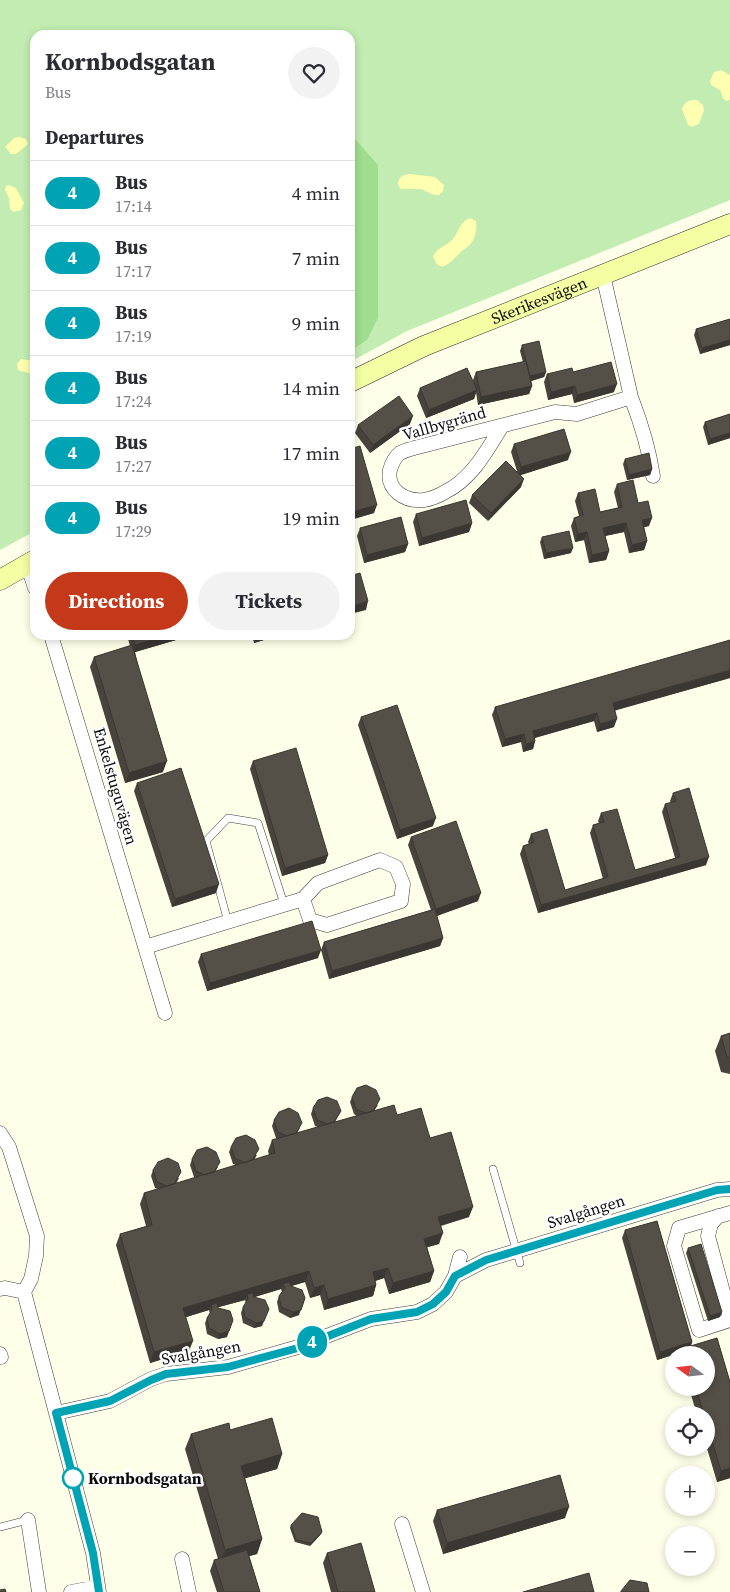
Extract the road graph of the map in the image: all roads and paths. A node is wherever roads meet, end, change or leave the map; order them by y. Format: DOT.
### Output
graph roads {
  1 [pos="730,224"];
  2 [pos="603,275"];
  3 [pos="355,380"];
  4 [pos="631,397"];
  5 [pos="502,426"];
  6 [pos="653,476"];
  7 [pos="30,563"];
  8 [pos="0,580"];
  9 [pos="53,640"];
  10 [pos="303,899"];
  11 [pos="284,904"];
  12 [pos="228,922"];
  13 [pos="145,947"];
  14 [pos="165,1013"];
  15 [pos="0,1133"];
  16 [pos="493,1169"];
  17 [pos="730,1189"];
  18 [pos="724,1214"];
  19 [pos="518,1257"];
  20 [pos="460,1258"];
  21 [pos="455,1276"];
  22 [pos="0,1289"];
  23 [pos="24,1292"];
  24 [pos="730,1319"];
  25 [pos="56,1413"];
  26 [pos="28,1520"];
  27 [pos="402,1524"];
  28 [pos="0,1527"];
  29 [pos="182,1558"];
  30 [pos="99,1590"];
  31 [pos="39,1592"];
  32 [pos="71,1592"];
  33 [pos="189,1592"];
  34 [pos="423,1592"];
  1 -- 2 [label="street, Skerikesvägen"];
  2 -- 3 [label="street, Skerikesvägen"];
  2 -- 4 [label="street"];
  4 -- 5 [label="street, Vallbygränd"];
  4 -- 6 [label="street"];
  5 -- 5 [label="street, Vallbygränd"];
  7 -- 8 [label="street"];
  9 -- 13 [label="street, Enkelstuguvägen"];
  10 -- 10 [label="street"];
  10 -- 11 [label="street"];
  11 -- 12 [label="street"];
  11 -- 12 [label="lane"];
  12 -- 13 [label="street"];
  13 -- 14 [label="street, Enkelstuguvägen"];
  15 -- 23 [label="street"];
  16 -- 19 [label="lane"];
  17 -- 19 [label="street, Svalgången"];
  18 -- 24 [label="street"];
  18 -- 24 [label="street"];
  19 -- 21 [label="street, Svalgången"];
  20 -- 21 [label="street, Svalgången"];
  21 -- 25 [label="street, Svalgången"];
  22 -- 23 [label="street"];
  23 -- 25 [label="street"];
  25 -- 30 [label="street"];
  26 -- 28 [label="lane"];
  26 -- 31 [label="street"];
  27 -- 34 [label="street"];
  29 -- 33 [label="street"];
  30 -- 32 [label="street"];
}
